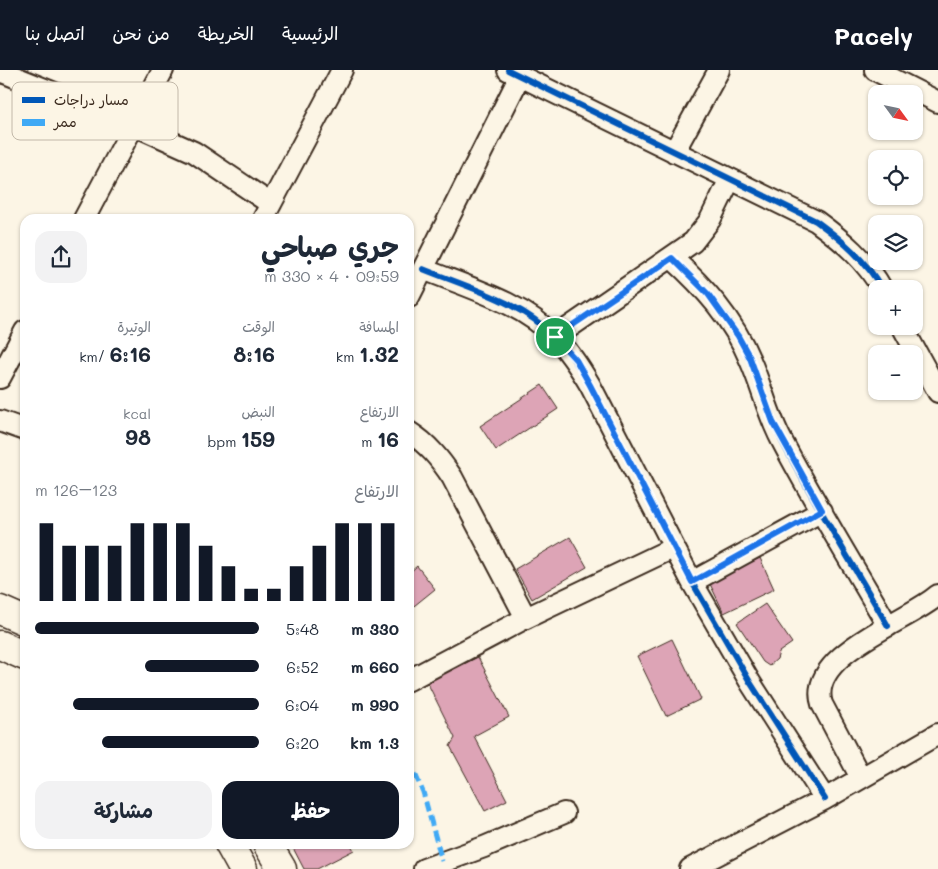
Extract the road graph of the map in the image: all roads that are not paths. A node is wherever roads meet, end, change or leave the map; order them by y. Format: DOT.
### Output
graph roads {
  1 [pos="163,70"];
  2 [pos="342,70"];
  3 [pos="719,70"];
  4 [pos="875,70"];
  5 [pos="0,71"];
  6 [pos="514,73"];
  7 [pos="27,82"];
  8 [pos="157,82"];
  9 [pos="938,102"];
  10 [pos="126,140"];
  11 [pos="167,140"];
  12 [pos="674,152"];
  13 [pos="730,179"];
  14 [pos="267,211"];
  15 [pos="87,214"];
  16 [pos="672,258"];
  17 [pos="423,269"];
  18 [pos="876,280"];
  19 [pos="414,287"];
  20 [pos="907,335"];
  21 [pos="555,337"];
  22 [pos="20,340"];
  23 [pos="0,378"];
  24 [pos="938,392"];
  25 [pos="0,421"];
  26 [pos="20,428"];
  27 [pos="414,435"];
  28 [pos="822,510"];
  29 [pos="673,548"];
  30 [pos="692,582"];
  31 [pos="938,596"];
  32 [pos="0,610"];
  33 [pos="526,618"];
  34 [pos="20,619"];
  35 [pos="888,626"];
  36 [pos="0,645"];
  37 [pos="20,654"];
  38 [pos="414,677"];
  39 [pos="938,734"];
  40 [pos="861,778"];
  41 [pos="825,799"];
  42 [pos="564,813"];
  43 [pos="232,849"];
  44 [pos="269,849"];
  45 [pos="244,869"];
  46 [pos="282,869"];
  47 [pos="424,869"];
  48 [pos="690,869"];
  1 -- 8 [label="street"];
  2 -- 14 [label="street"];
  3 -- 12 [label="street"];
  4 -- 9 [label="street"];
  5 -- 7 [label="street"];
  6 -- 12 [label="street"];
  6 -- 17 [label="street"];
  10 -- 15 [label="street"];
  11 -- 14 [label="street"];
  12 -- 13 [label="street"];
  13 -- 16 [label="street"];
  13 -- 18 [label="street"];
  16 -- 21 [label="street"];
  16 -- 28 [label="street"];
  17 -- 19 [label="street"];
  17 -- 21 [label="street"];
  20 -- 24 [label="street"];
  21 -- 29 [label="street"];
  22 -- 23 [label="street"];
  25 -- 26 [label="street"];
  27 -- 33 [label="street"];
  28 -- 30 [label="street"];
  28 -- 35 [label="street"];
  29 -- 30 [label="street"];
  29 -- 33 [label="street"];
  30 -- 41 [label="street"];
  31 -- 35 [label="street"];
  32 -- 34 [label="street"];
  33 -- 38 [label="street"];
  35 -- 40 [label="street"];
  36 -- 37 [label="street"];
  39 -- 40 [label="street"];
  40 -- 41 [label="street"];
  41 -- 48 [label="street"];
  42 -- 47 [label="street"];
  43 -- 45 [label="street"];
  44 -- 46 [label="street"];
}
